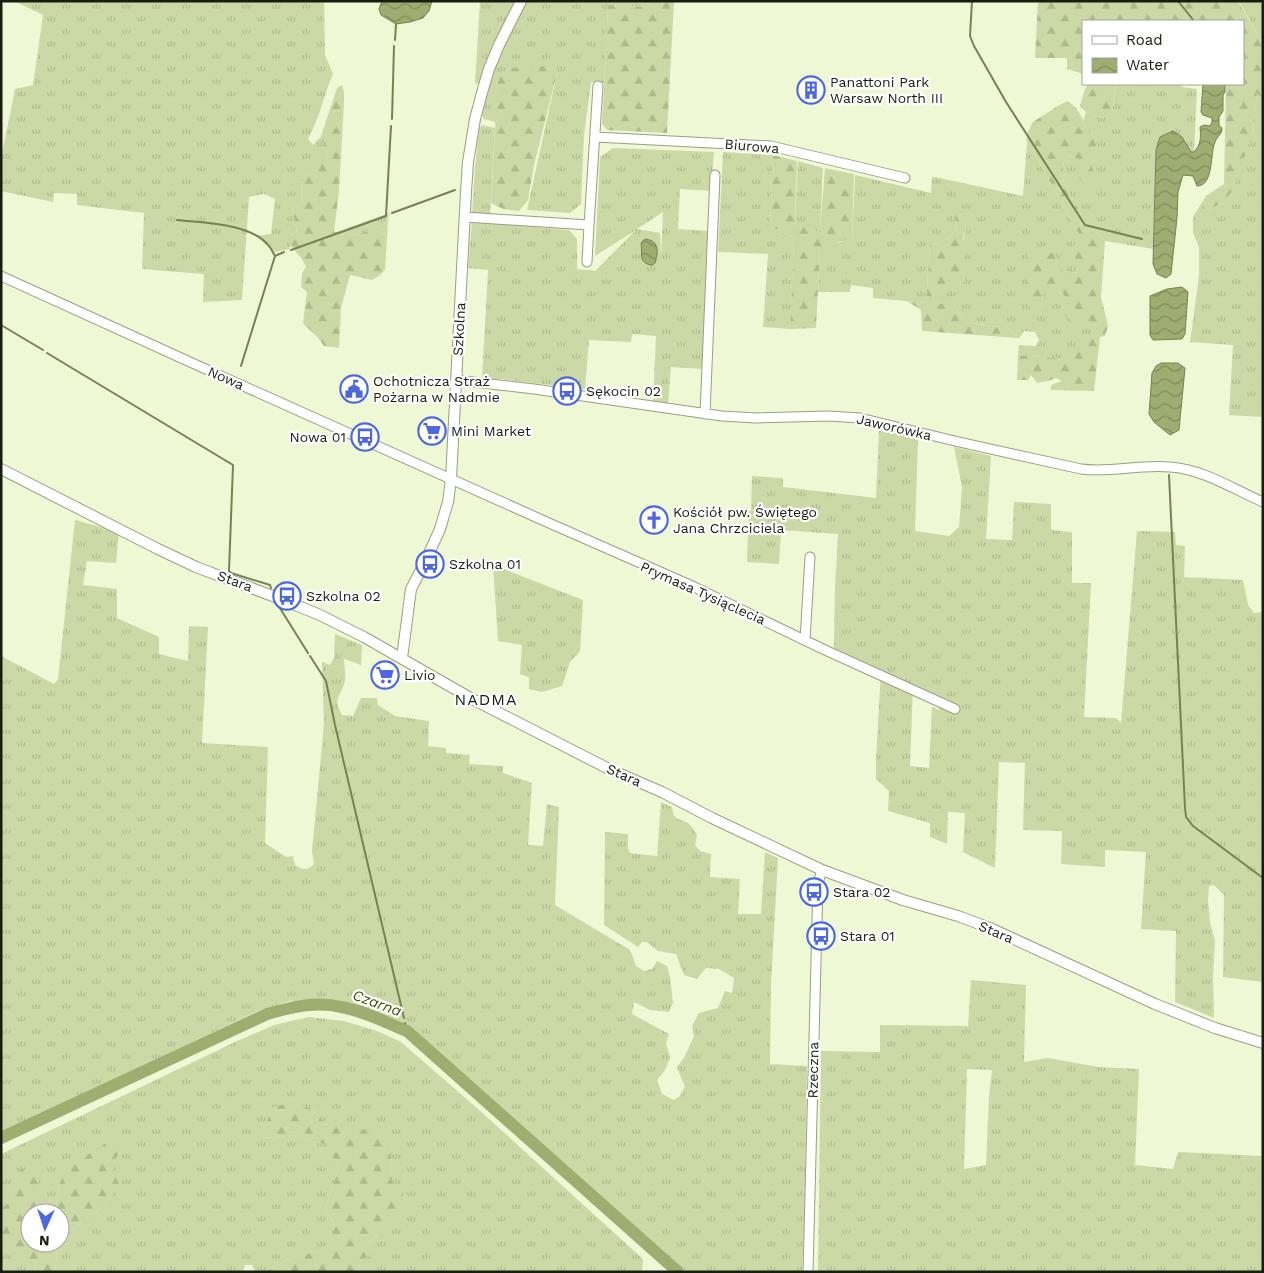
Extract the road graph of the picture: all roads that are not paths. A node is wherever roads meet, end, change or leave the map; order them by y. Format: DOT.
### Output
graph roads {
  1 [pos="520,1"];
  2 [pos="598,86"];
  3 [pos="595,136"];
  4 [pos="715,175"];
  5 [pos="905,178"];
  6 [pos="465,217"];
  7 [pos="589,225"];
  8 [pos="588,262"];
  9 [pos="1,276"];
  10 [pos="456,380"];
  11 [pos="704,414"];
  12 [pos="1,469"];
  13 [pos="451,479"];
  14 [pos="1263,502"];
  15 [pos="810,557"];
  16 [pos="805,640"];
  17 [pos="402,658"];
  18 [pos="955,709"];
  19 [pos="822,870"];
  20 [pos="1263,1043"];
  21 [pos="808,1272"];
  1 -- 6 [label="street, Szkolna"];
  2 -- 3 [label="street"];
  3 -- 5 [label="street, Biurowa"];
  3 -- 7 [label="street"];
  4 -- 11 [label="street"];
  6 -- 7 [label="street"];
  6 -- 10 [label="street, Szkolna"];
  7 -- 8 [label="street"];
  9 -- 13 [label="street, Nowa"];
  10 -- 11 [label="street, Jaworówka"];
  10 -- 13 [label="street, Szkolna"];
  11 -- 14 [label="street, Jaworówka"];
  12 -- 17 [label="street, Stara"];
  13 -- 16 [label="street, Prymasa Tysiąclecia"];
  13 -- 17 [label="street, Szkolna"];
  15 -- 16 [label="street"];
  16 -- 18 [label="street, Prymasa Tysiąclecia"];
  17 -- 19 [label="street, Stara"];
  19 -- 20 [label="street, Stara"];
  19 -- 21 [label="street, Rzeczna"];
}
